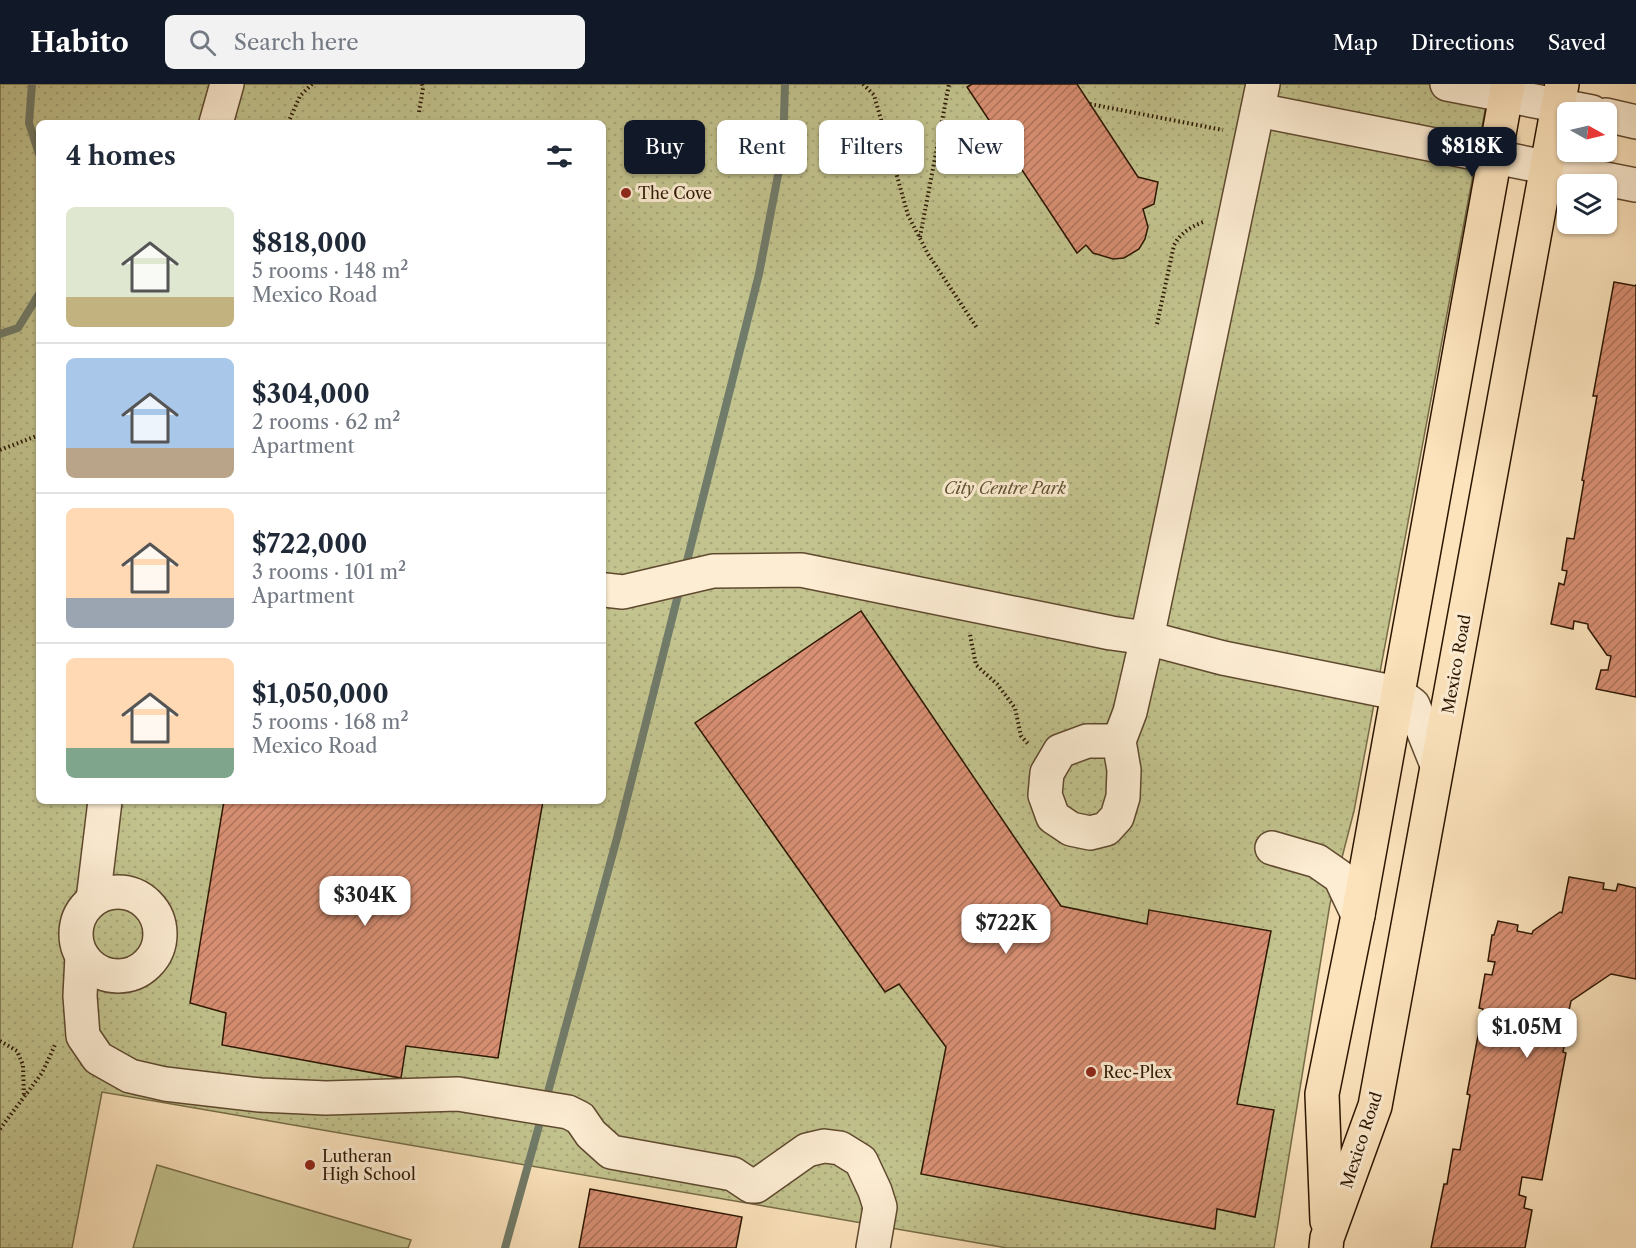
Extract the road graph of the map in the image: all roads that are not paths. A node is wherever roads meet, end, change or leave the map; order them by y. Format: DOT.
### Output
graph roads {
  1 [pos="227,84"];
  2 [pos="1447,84"];
  3 [pos="1507,90"];
  4 [pos="1560,95"];
  5 [pos="1261,97"];
  6 [pos="1617,118"];
  7 [pos="217,120"];
  8 [pos="1636,122"];
  9 [pos="1493,156"];
  10 [pos="1546,166"];
  11 [pos="1636,185"];
  12 [pos="606,588"];
  13 [pos="1146,638"];
  14 [pos="1397,693"];
  15 [pos="1119,741"];
  16 [pos="1437,765"];
  17 [pos="105,804"];
  18 [pos="1272,848"];
  19 [pos="93,900"];
  20 [pos="1358,915"];
  21 [pos="82,956"];
  22 [pos="1326,1243"];
  23 [pos="873,1248"];
  1 -- 7 [label="street"];
  2 -- 3 [label="street"];
  3 -- 4 [label="street"];
  3 -- 9 [label="main road, Mexico Road"];
  4 -- 10 [label="main road, Mexico Road"];
  5 -- 9 [label="street"];
  5 -- 13 [label="street"];
  6 -- 8 [label="street"];
  9 -- 10 [label="street"];
  9 -- 14 [label="main road, Mexico Road"];
  10 -- 11 [label="street"];
  10 -- 16 [label="main road, Mexico Road"];
  12 -- 13 [label="street"];
  13 -- 14 [label="street"];
  13 -- 15 [label="street"];
  14 -- 16 [label="street"];
  14 -- 20 [label="main road, Mexico Road"];
  16 -- 22 [label="main road, Mexico Road"];
  17 -- 19 [label="street"];
  18 -- 20 [label="street"];
  19 -- 21 [label="street"];
  19 -- 21 [label="street"];
  20 -- 22 [label="main road, Mexico Road"];
  21 -- 23 [label="street"];
}
